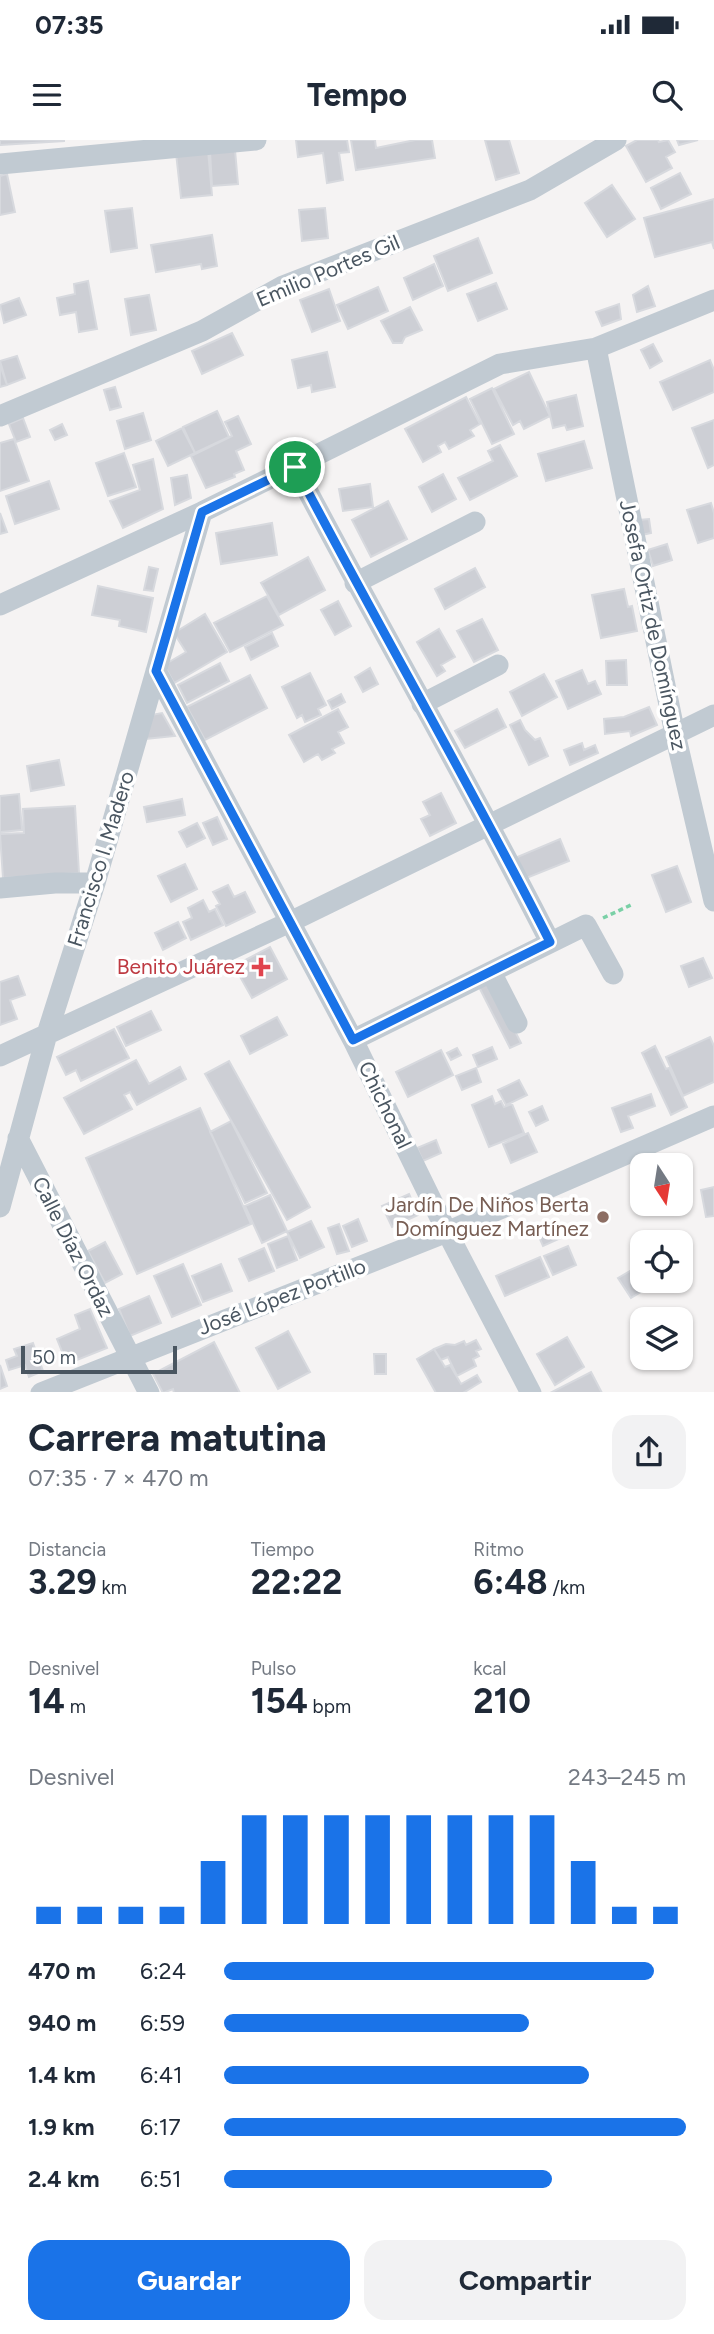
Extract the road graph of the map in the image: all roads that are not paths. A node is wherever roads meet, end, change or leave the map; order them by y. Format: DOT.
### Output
graph roads {
  1 [pos="256,140"];
  2 [pos="616,140"];
  3 [pos="0,164"];
  4 [pos="714,300"];
  5 [pos="596,348"];
  6 [pos="0,416"];
  7 [pos="295,467"];
  8 [pos="202,512"];
  9 [pos="475,522"];
  10 [pos="355,583"];
  11 [pos="0,605"];
  12 [pos="498,665"];
  13 [pos="156,671"];
  14 [pos="422,704"];
  15 [pos="714,715"];
  16 [pos="675,734"];
  17 [pos="490,824"];
  18 [pos="95,883"];
  19 [pos="0,888"];
  20 [pos="714,901"];
  21 [pos="290,922"];
  22 [pos="550,942"];
  23 [pos="491,972"];
  24 [pos="613,974"];
  25 [pos="517,1023"];
  26 [pos="47,1034"];
  27 [pos="353,1040"];
  28 [pos="0,1056"];
  29 [pos="714,1116"];
  30 [pos="18,1138"];
  31 [pos="0,1207"];
  32 [pos="447,1232"];
  33 [pos="130,1357"];
  34 [pos="41,1392"];
  35 [pos="149,1392"];
  36 [pos="531,1392"];
  1 -- 3 [label="street"];
  2 -- 6 [label="street, Emilio Portes Gil"];
  4 -- 5 [label="street"];
  5 -- 7 [label="street"];
  5 -- 16 [label="street, Josefa Ortiz de Domínguez"];
  7 -- 8 [label="street"];
  7 -- 10 [label="street"];
  8 -- 11 [label="street"];
  8 -- 13 [label="street, Francisco I. Madero"];
  9 -- 10 [label="street"];
  10 -- 14 [label="street"];
  12 -- 14 [label="street"];
  13 -- 18 [label="street, Francisco I. Madero"];
  13 -- 21 [label="street, Chichonal"];
  14 -- 17 [label="street"];
  15 -- 16 [label="street"];
  16 -- 17 [label="street"];
  16 -- 20 [label="street, Josefa Ortiz de Domínguez"];
  17 -- 21 [label="street"];
  17 -- 22 [label="street"];
  18 -- 19 [label="street"];
  18 -- 26 [label="street, Francisco I. Madero"];
  21 -- 26 [label="street"];
  21 -- 27 [label="street, Chichonal"];
  22 -- 23 [label="street"];
  22 -- 24 [label="street"];
  23 -- 25 [label="street"];
  23 -- 27 [label="street"];
  26 -- 28 [label="street"];
  26 -- 30 [label="street, Francisco I. Madero"];
  27 -- 32 [label="street, Chichonal"];
  29 -- 32 [label="street, José López Portillo"];
  30 -- 31 [label="street, Francisco I. Madero"];
  30 -- 33 [label="street, Calle Díaz Ordaz"];
  32 -- 33 [label="street, José López Portillo"];
  32 -- 36 [label="street, Chichonal"];
  33 -- 34 [label="street, José López Portillo"];
  33 -- 35 [label="street, Calle Díaz Ordaz"];
}
